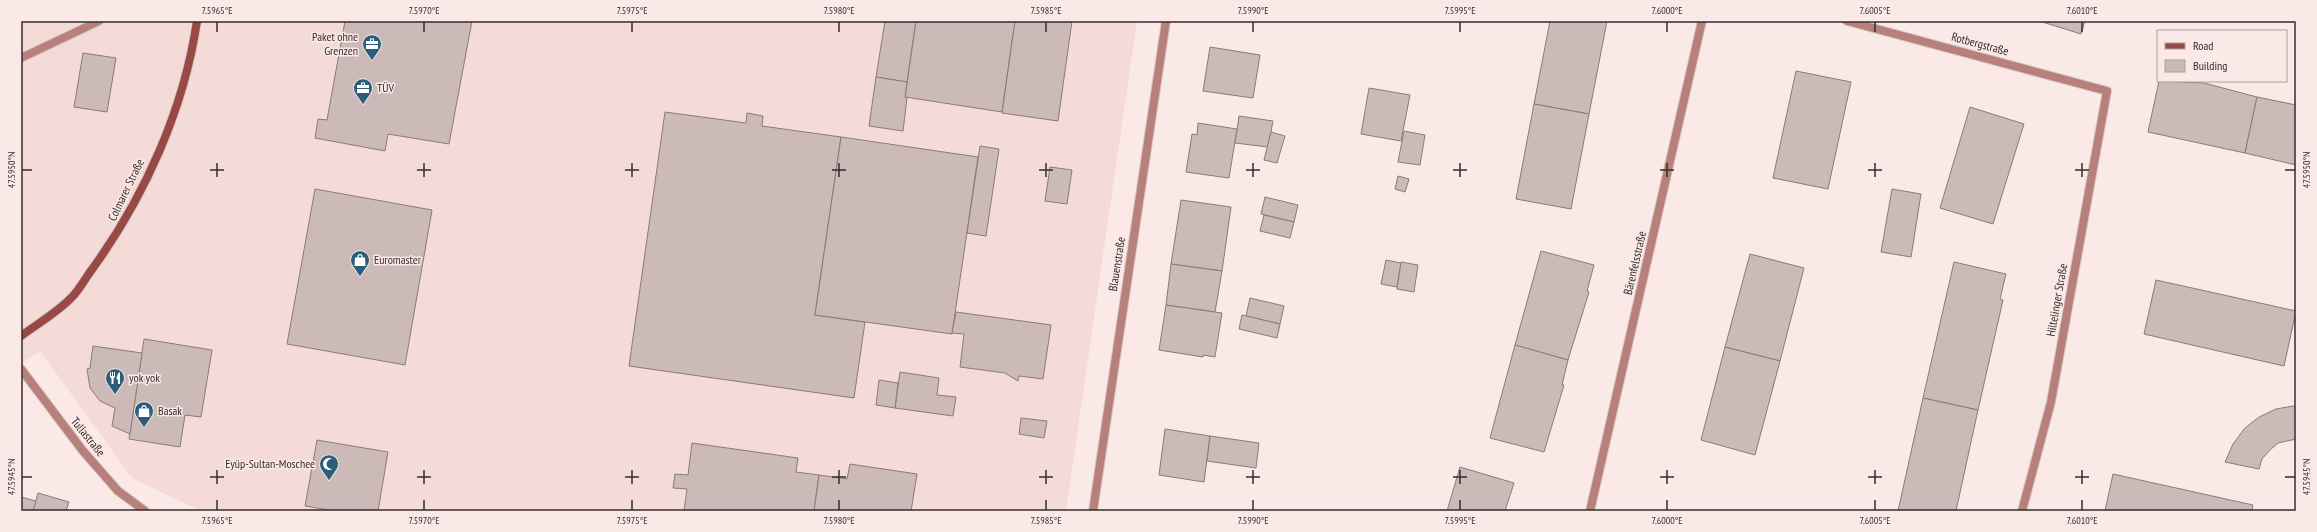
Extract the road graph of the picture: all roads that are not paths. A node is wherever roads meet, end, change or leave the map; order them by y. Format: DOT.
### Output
graph roads {
  1 [pos="99,21"];
  2 [pos="197,21"];
  3 [pos="1166,21"];
  4 [pos="1702,21"];
  5 [pos="1847,21"];
  6 [pos="21,58"];
  7 [pos="2107,91"];
  8 [pos="21,336"];
  9 [pos="21,369"];
  10 [pos="145,511"];
  11 [pos="1093,511"];
  12 [pos="1590,511"];
  13 [pos="2022,511"];
  1 -- 6 [label="street"];
  2 -- 8 [label="main road, Colmarer Straße"];
  3 -- 11 [label="street, Blauenstraße"];
  4 -- 12 [label="street, Bärenfelsstraße"];
  5 -- 7 [label="street, Rotbergstraße"];
  7 -- 13 [label="street, Hiltelinger Straße"];
  9 -- 10 [label="street, Tullastraße"];
}
